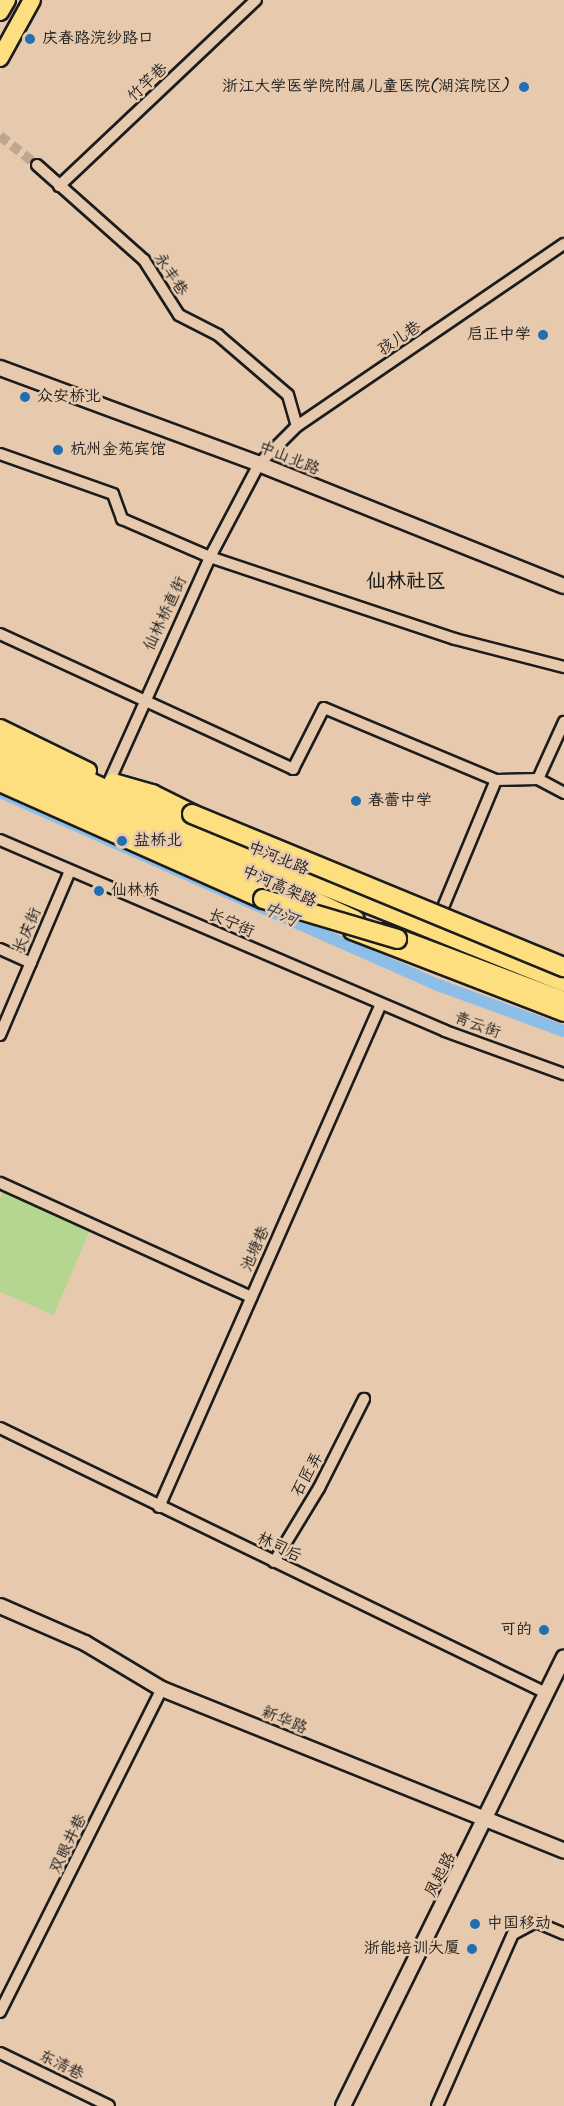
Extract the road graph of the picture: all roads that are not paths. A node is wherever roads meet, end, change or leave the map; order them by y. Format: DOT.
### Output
graph roads {
  1 [pos="7,0"];
  2 [pos="32,0"];
  3 [pos="256,0"];
  4 [pos="0,12"];
  5 [pos="0,58"];
  6 [pos="37,165"];
  7 [pos="59,186"];
  8 [pos="564,244"];
  9 [pos="0,368"];
  10 [pos="297,426"];
  11 [pos="0,454"];
  12 [pos="259,464"];
  13 [pos="210,557"];
  14 [pos="562,583"];
  15 [pos="0,634"];
  16 [pos="564,666"];
  17 [pos="143,699"];
  18 [pos="564,722"];
  19 [pos="0,728"];
  20 [pos="0,739"];
  21 [pos="0,756"];
  22 [pos="0,767"];
  23 [pos="538,779"];
  24 [pos="496,780"];
  25 [pos="0,782"];
  26 [pos="109,782"];
  27 [pos="564,793"];
  28 [pos="0,840"];
  29 [pos="70,871"];
  30 [pos="437,921"];
  31 [pos="397,939"];
  32 [pos="0,949"];
  33 [pos="31,963"];
  34 [pos="564,967"];
  35 [pos="564,974"];
  36 [pos="564,982"];
  37 [pos="564,1001"];
  38 [pos="381,1004"];
  39 [pos="564,1013"];
  40 [pos="0,1035"];
  41 [pos="564,1074"];
  42 [pos="0,1183"];
  43 [pos="251,1297"];
  44 [pos="364,1399"];
  45 [pos="0,1428"];
  46 [pos="159,1507"];
  47 [pos="274,1562"];
  48 [pos="0,1606"];
  49 [pos="564,1657"];
  50 [pos="162,1689"];
  51 [pos="546,1693"];
  52 [pos="486,1822"];
  53 [pos="564,1851"];
  54 [pos="564,1934"];
  55 [pos="0,2012"];
  56 [pos="0,2053"];
  57 [pos="109,2106"];
  58 [pos="343,2106"];
  59 [pos="437,2106"];
  1 -- 4 [label="main road"];
  2 -- 5 [label="main road"];
  3 -- 7 [label="street, 竹竿巷"];
  6 -- 7 [label="street, 永丰巷"];
  7 -- 10 [label="street, 永丰巷"];
  8 -- 10 [label="street, 孩儿巷"];
  9 -- 12 [label="main road, 中山北路"];
  10 -- 12 [label="street, 孩儿巷"];
  11 -- 13 [label="street"];
  12 -- 13 [label="street, 仙林桥直街"];
  12 -- 14 [label="main road, 中山北路"];
  13 -- 16 [label="street"];
  13 -- 17 [label="street, 仙林桥直街"];
  15 -- 17 [label="street"];
  17 -- 24 [label="street"];
  17 -- 26 [label="street, 仙林桥直街"];
  18 -- 23 [label="street"];
  19 -- 26 [label="main road, 中河北路"];
  20 -- 36 [label="highway, 中河高架路"];
  21 -- 31 [label="highway, 中河高架路, bridge"];
  22 -- 39 [label="main road, 中河北路"];
  23 -- 24 [label="street"];
  23 -- 27 [label="street"];
  24 -- 30 [label="street"];
  25 -- 31 [label="highway, bridge"];
  26 -- 30 [label="main road, 中河北路"];
  26 -- 34 [label="highway, bridge"];
  28 -- 29 [label="street, 长宁街"];
  29 -- 33 [label="street, 长庆街"];
  29 -- 38 [label="street, 长宁街"];
  30 -- 35 [label="main road, 中河北路"];
  31 -- 37 [label="highway, 中河高架路"];
  32 -- 33 [label="street"];
  33 -- 40 [label="street, 长庆街"];
  38 -- 41 [label="street, 青云街"];
  38 -- 43 [label="street, 池塘巷"];
  42 -- 43 [label="street"];
  43 -- 46 [label="street, 池塘巷"];
  44 -- 47 [label="street, 石匠弄"];
  45 -- 46 [label="street, 林司后"];
  46 -- 47 [label="street, 林司后"];
  47 -- 51 [label="street, 林司后"];
  48 -- 50 [label="main road, 新华路"];
  49 -- 51 [label="main road, 凤起路"];
  50 -- 52 [label="main road, 新华路"];
  50 -- 55 [label="street, 双眼井巷"];
  51 -- 52 [label="main road, 凤起路"];
  52 -- 53 [label="main road, 新华路"];
  52 -- 58 [label="main road, 凤起路"];
  54 -- 59 [label="street"];
  56 -- 57 [label="street, 东清巷"];
}
